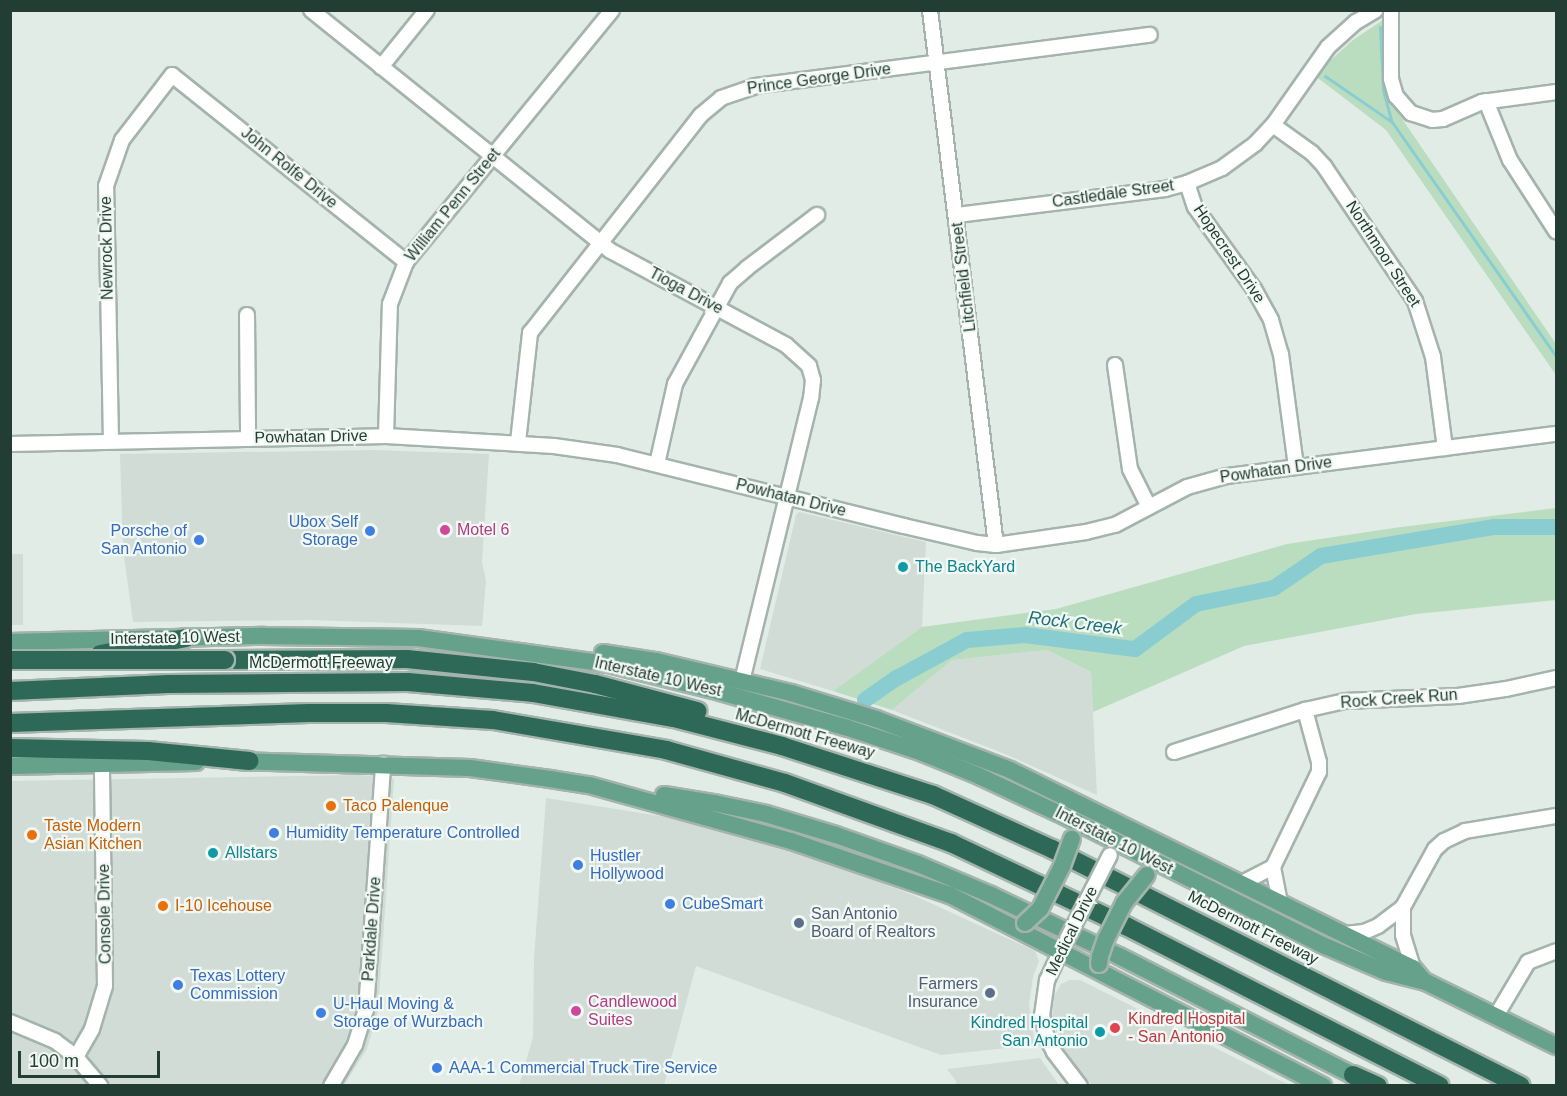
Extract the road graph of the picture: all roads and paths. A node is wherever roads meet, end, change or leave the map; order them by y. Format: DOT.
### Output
graph roads {
  1 [pos="311,10"];
  2 [pos="427,10"];
  3 [pos="612,10"];
  4 [pos="930,10"];
  5 [pos="1376,10"];
  6 [pos="1391,10"];
  7 [pos="1150,36"];
  8 [pos="937,63"];
  9 [pos="381,67"];
  10 [pos="172,75"];
  11 [pos="1557,92"];
  12 [pos="1486,101"];
  13 [pos="1273,125"];
  14 [pos="493,156"];
  15 [pos="1187,183"];
  16 [pos="817,215"];
  17 [pos="957,215"];
  18 [pos="1557,231"];
  19 [pos="599,242"];
  20 [pos="406,262"];
  21 [pos="716,308"];
  22 [pos="247,315"];
  23 [pos="1115,365"];
  24 [pos="1557,434"];
  25 [pos="386,436"];
  26 [pos="248,439"];
  27 [pos="111,441"];
  28 [pos="518,442"];
  29 [pos="10,444"];
  30 [pos="1445,448"];
  31 [pos="657,464"];
  32 [pos="1296,467"];
  33 [pos="787,497"];
  34 [pos="1149,507"];
  35 [pos="996,545"];
  36 [pos="186,638"];
  37 [pos="444,639"];
  38 [pos="10,642"];
  39 [pos="10,660"];
  40 [pos="10,668"];
  41 [pos="1557,678"];
  42 [pos="742,681"];
  43 [pos="10,691"];
  44 [pos="1305,710"];
  45 [pos="10,723"];
  46 [pos="782,746"];
  47 [pos="10,748"];
  48 [pos="1174,752"];
  49 [pos="250,761"];
  50 [pos="102,764"];
  51 [pos="383,764"];
  52 [pos="10,766"];
  53 [pos="589,785"];
  54 [pos="1058,813"];
  55 [pos="1557,816"];
  56 [pos="1114,848"];
  57 [pos="1273,867"];
  58 [pos="1177,873"];
  59 [pos="1242,883"];
  60 [pos="1280,902"];
  61 [pos="1403,907"];
  62 [pos="1001,922"];
  63 [pos="1345,934"];
  64 [pos="1063,946"];
  65 [pos="1557,951"];
  66 [pos="1413,968"];
  67 [pos="1111,978"];
  68 [pos="1426,982"];
  69 [pos="1496,1016"];
  70 [pos="10,1022"];
  71 [pos="1557,1046"];
  72 [pos="76,1057"];
  73 [pos="1353,1075"];
  74 [pos="100,1086"];
  75 [pos="331,1086"];
  76 [pos="1080,1086"];
  77 [pos="1323,1086"];
  78 [pos="1373,1086"];
  79 [pos="1378,1086"];
  80 [pos="1440,1086"];
  81 [pos="1521,1086"];
  1 -- 9 [label="street, Tioga Drive"];
  2 -- 9 [label="street"];
  3 -- 14 [label="street, William Penn Street"];
  4 -- 8 [label="street, Litchfield Street"];
  5 -- 13 [label="street, Castledale Street"];
  6 -- 12 [label="street"];
  7 -- 8 [label="street, Prince George Drive"];
  8 -- 17 [label="street, Litchfield Street"];
  8 -- 19 [label="street, Prince George Drive"];
  9 -- 14 [label="street, Tioga Drive"];
  10 -- 20 [label="street, John Rolfe Drive"];
  10 -- 27 [label="street, Newrock Drive"];
  11 -- 12 [label="street"];
  12 -- 18 [label="street"];
  13 -- 15 [label="street, Castledale Street"];
  13 -- 30 [label="street, Northmoor Street"];
  14 -- 19 [label="street, Tioga Drive"];
  14 -- 20 [label="street, William Penn Street"];
  15 -- 17 [label="street, Castledale Street"];
  15 -- 32 [label="street, Hopecrest Drive"];
  16 -- 21 [label="street"];
  17 -- 35 [label="street, Litchfield Street"];
  19 -- 21 [label="street, Tioga Drive"];
  19 -- 28 [label="street, Prince George Drive"];
  20 -- 25 [label="street, William Penn Street"];
  21 -- 31 [label="street"];
  21 -- 33 [label="street, Tioga Drive"];
  22 -- 26 [label="street"];
  23 -- 34 [label="street"];
  24 -- 30 [label="street, Powhatan Drive"];
  25 -- 26 [label="street, Powhatan Drive"];
  25 -- 28 [label="street, Powhatan Drive"];
  26 -- 27 [label="street, Powhatan Drive"];
  27 -- 29 [label="street, Powhatan Drive"];
  28 -- 31 [label="street, Powhatan Drive"];
  30 -- 32 [label="street, Powhatan Drive"];
  31 -- 33 [label="street, Powhatan Drive"];
  32 -- 34 [label="street, Powhatan Drive"];
  33 -- 35 [label="street, Powhatan Drive"];
  33 -- 42 [label="street, Tioga Drive"];
  34 -- 35 [label="street, Powhatan Drive"];
  36 -- 37 [label="main road, Interstate 10 West"];
  36 -- 38 [label="main road, Interstate 10 West"];
  36 -- 40 [label="highway"];
  37 -- 42 [label="main road"];
  37 -- 54 [label="main road, Interstate 10 West"];
  39 -- 46 [label="highway, bridge"];
  41 -- 44 [label="street, Rock Creek Run"];
  42 -- 59 [label="main road"];
  43 -- 46 [label="highway, McDermott Freeway"];
  44 -- 48 [label="street, Rock Creek Run"];
  44 -- 57 [label="street"];
  45 -- 80 [label="highway"];
  46 -- 81 [label="highway, McDermott Freeway"];
  47 -- 49 [label="highway"];
  49 -- 50 [label="main road"];
  49 -- 51 [label="main road"];
  50 -- 52 [label="main road"];
  50 -- 72 [label="street, Console Drive"];
  51 -- 53 [label="main road"];
  51 -- 75 [label="street, Parkdale Drive"];
  53 -- 62 [label="main road"];
  53 -- 73 [label="main road"];
  54 -- 56 [label="main road, Interstate 10 West"];
  54 -- 62 [label="main road, bridge"];
  55 -- 61 [label="street"];
  56 -- 58 [label="main road, Interstate 10 West"];
  56 -- 64 [label="street, Medical Drive, bridge"];
  57 -- 59 [label="street"];
  57 -- 60 [label="street"];
  58 -- 67 [label="main road, bridge"];
  58 -- 68 [label="main road, Interstate 10 West"];
  59 -- 60 [label="main road"];
  60 -- 63 [label="main road"];
  61 -- 63 [label="street"];
  61 -- 66 [label="street"];
  62 -- 64 [label="main road"];
  63 -- 66 [label="main road"];
  64 -- 67 [label="main road"];
  64 -- 76 [label="street, Medical Drive"];
  65 -- 69 [label="street"];
  66 -- 68 [label="main road"];
  67 -- 77 [label="main road"];
  68 -- 69 [label="main road, Interstate 10 West"];
  69 -- 71 [label="main road, Interstate 10 West"];
  70 -- 72 [label="street"];
  72 -- 74 [label="street"];
  73 -- 78 [label="main road"];
  73 -- 79 [label="highway"];
}
